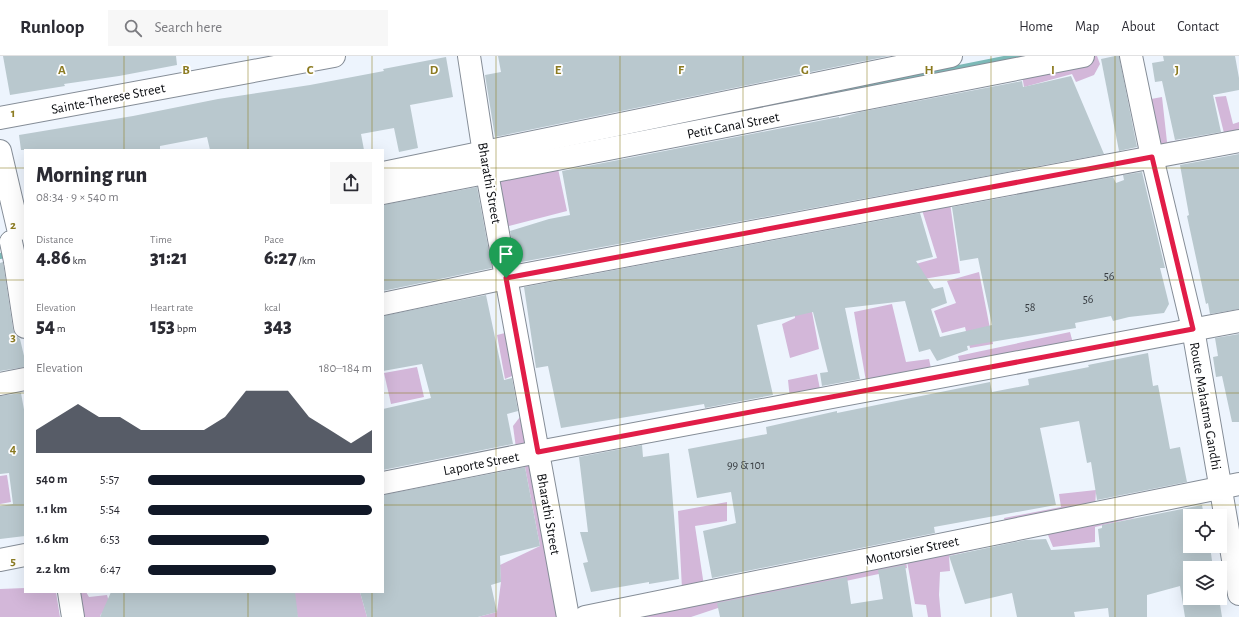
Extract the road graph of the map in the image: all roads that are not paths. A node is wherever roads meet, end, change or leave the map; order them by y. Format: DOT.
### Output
graph roads {
  1 [pos="334,56"];
  2 [pos="469,56"];
  3 [pos="951,56"];
  4 [pos="1083,56"];
  5 [pos="1131,56"];
  6 [pos="0,118"];
  7 [pos="1239,141"];
  8 [pos="0,151"];
  9 [pos="1152,157"];
  10 [pos="486,163"];
  11 [pos="384,174"];
  12 [pos="384,193"];
  13 [pos="14,253"];
  14 [pos="506,278"];
  15 [pos="384,304"];
  16 [pos="24,320"];
  17 [pos="1239,321"];
  18 [pos="1193,329"];
  19 [pos="24,379"];
  20 [pos="0,384"];
  21 [pos="538,452"];
  22 [pos="384,483"];
  23 [pos="1230,486"];
  24 [pos="24,555"];
  25 [pos="0,560"];
  26 [pos="69,593"];
  27 [pos="1239,594"];
  28 [pos="73,617"];
  29 [pos="568,617"];
  30 [pos="585,617"];
  1 -- 6 [label="street, Sainte-Therese Street"];
  2 -- 10 [label="street, Bharathi Street"];
  3 -- 10 [label="street, Petit Canal Street"];
  4 -- 10 [label="street, Petit Canal Street"];
  5 -- 9 [label="street, Route Mahatma Gandhi"];
  7 -- 9 [label="street"];
  8 -- 13 [label="street"];
  9 -- 14 [label="street"];
  9 -- 18 [label="street, Route Mahatma Gandhi"];
  10 -- 11 [label="street, Petit Canal Street"];
  10 -- 12 [label="street, Petit Canal Street"];
  10 -- 14 [label="street, Bharathi Street"];
  13 -- 16 [label="street"];
  14 -- 15 [label="street"];
  14 -- 21 [label="street, Bharathi Street"];
  17 -- 18 [label="street, Laporte Street"];
  18 -- 21 [label="street, Laporte Street"];
  18 -- 23 [label="street, Route Mahatma Gandhi"];
  19 -- 20 [label="street"];
  21 -- 22 [label="street, Laporte Street"];
  21 -- 29 [label="street, Bharathi Street"];
  23 -- 27 [label="street, Route Mahatma Gandhi"];
  23 -- 30 [label="street, Montorsier Street"];
  24 -- 25 [label="street"];
  26 -- 28 [label="street"];
}
